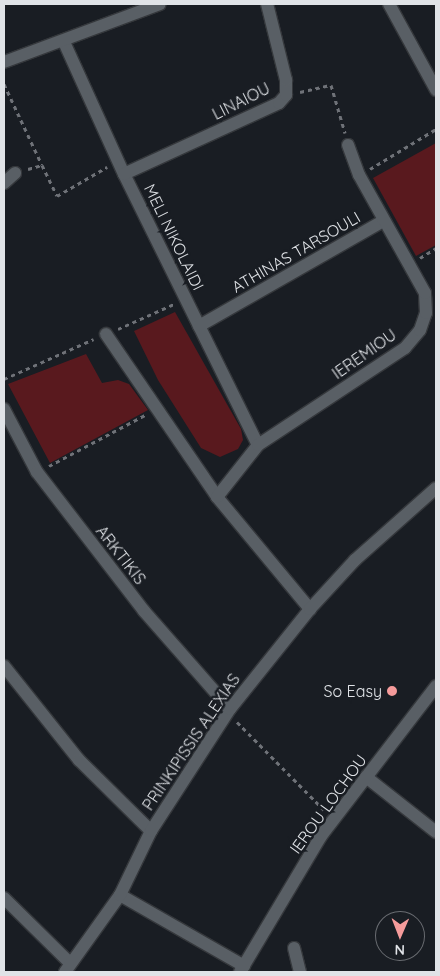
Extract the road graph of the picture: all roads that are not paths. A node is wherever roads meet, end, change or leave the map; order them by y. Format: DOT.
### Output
graph roads {
  1 [pos="160,4"];
  2 [pos="267,4"];
  3 [pos="389,4"];
  4 [pos="64,42"];
  5 [pos="4,62"];
  6 [pos="436,90"];
  7 [pos="348,145"];
  8 [pos="15,172"];
  9 [pos="124,174"];
  10 [pos="4,183"];
  11 [pos="383,221"];
  12 [pos="199,326"];
  13 [pos="106,334"];
  14 [pos="4,409"];
  15 [pos="258,446"];
  16 [pos="436,488"];
  17 [pos="216,497"];
  18 [pos="310,609"];
  19 [pos="4,666"];
  20 [pos="436,686"];
  21 [pos="229,710"];
  22 [pos="366,777"];
  23 [pos="151,831"];
  24 [pos="436,832"];
  25 [pos="120,896"];
  26 [pos="4,898"];
  27 [pos="294,948"];
  28 [pos="67,968"];
  29 [pos="242,969"];
  30 [pos="300,972"];
  1 -- 4 [label="street"];
  2 -- 9 [label="street, LINAIOU"];
  3 -- 6 [label="street"];
  4 -- 5 [label="street"];
  4 -- 9 [label="street, MELI NIKOLAIDI"];
  7 -- 11 [label="street, IEREMIOU"];
  8 -- 10 [label="street"];
  9 -- 12 [label="street, MELI NIKOLAIDI"];
  11 -- 12 [label="street, ATHINAS TARSOULI"];
  11 -- 15 [label="street, IEREMIOU"];
  12 -- 15 [label="street, MELI NIKOLAIDI"];
  13 -- 17 [label="street"];
  14 -- 21 [label="street, ARKTIKIS"];
  15 -- 17 [label="street, IEREMIOU"];
  16 -- 18 [label="street, PRINKIPISSIS ALEXIAS"];
  17 -- 18 [label="street"];
  18 -- 21 [label="street, PRINKIPISSIS ALEXIAS"];
  19 -- 23 [label="street"];
  20 -- 22 [label="street, IEROU LOCHOU"];
  21 -- 23 [label="street, PRINKIPISSIS ALEXIAS"];
  22 -- 24 [label="street"];
  22 -- 29 [label="street, IEROU LOCHOU"];
  23 -- 25 [label="street, PRINKIPISSIS ALEXIAS"];
  25 -- 28 [label="street, PRINKIPISSIS ALEXIAS"];
  25 -- 29 [label="street"];
  26 -- 28 [label="street"];
  27 -- 30 [label="street"];
}
